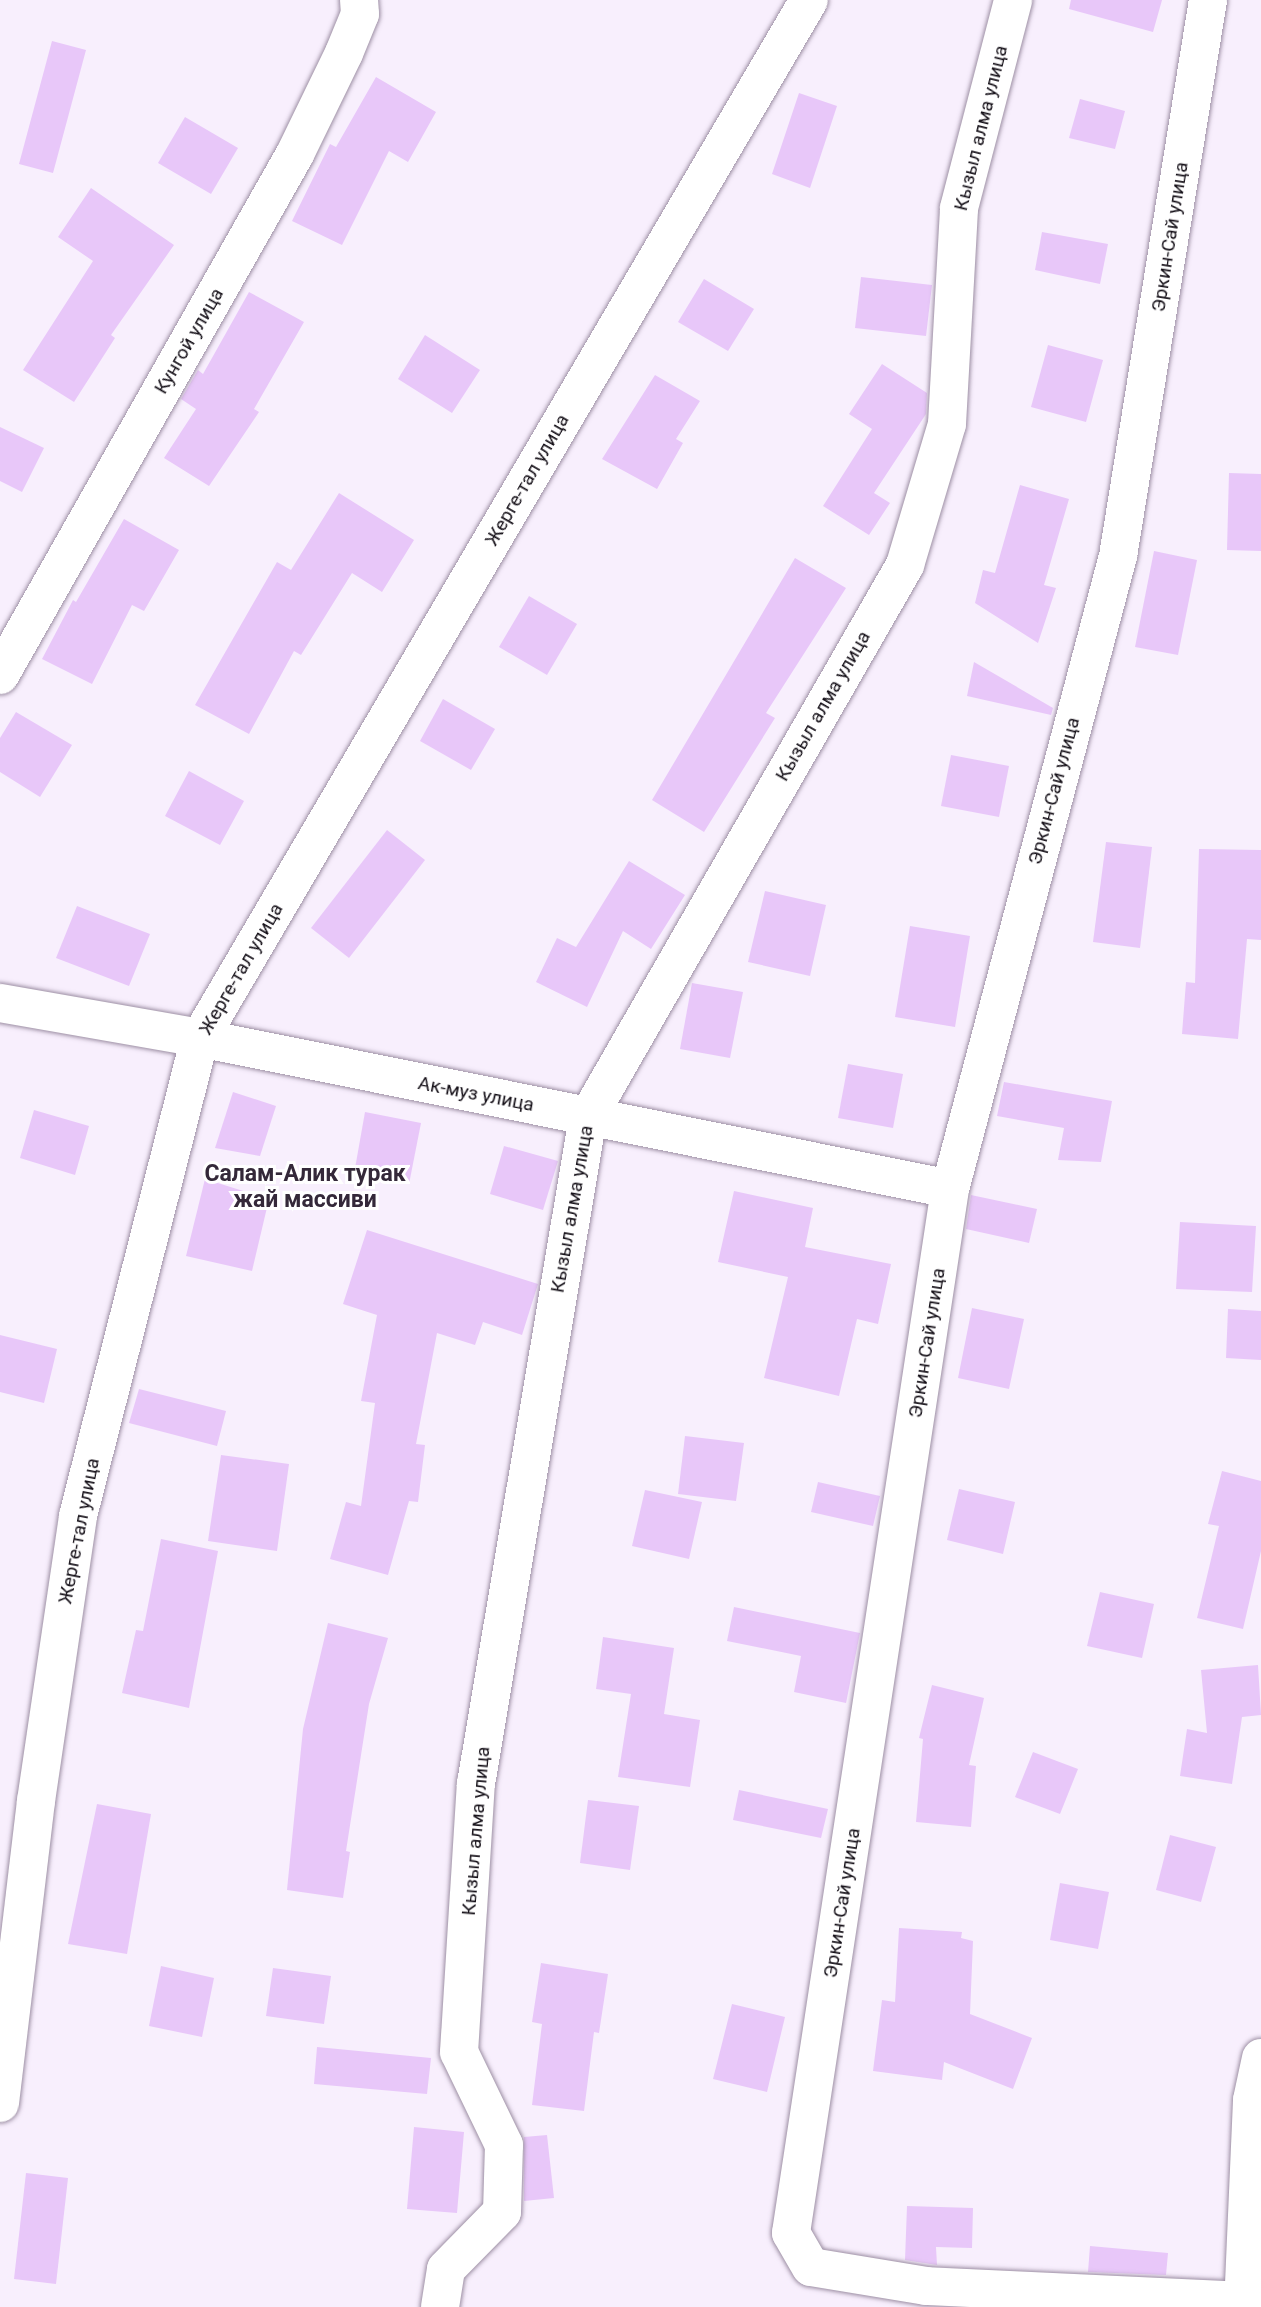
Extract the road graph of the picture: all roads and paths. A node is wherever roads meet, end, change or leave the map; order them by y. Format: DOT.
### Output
graph roads {
  1 [pos="359,0"];
  2 [pos="808,0"];
  3 [pos="1013,0"];
  4 [pos="1208,0"];
  5 [pos="0,675"];
  6 [pos="0,1003"];
  7 [pos="200,1038"];
  8 [pos="588,1116"];
  9 [pos="950,1189"];
  10 [pos="1261,2058"];
  11 [pos="0,2103"];
  12 [pos="1243,2304"];
  13 [pos="440,2307"];
  1 -- 5 [label="street, Кунгой улица"];
  2 -- 7 [label="street, Жерге-тал улица"];
  3 -- 8 [label="street, Кызыл алма улица"];
  4 -- 9 [label="street, Эркин-Сай улица"];
  6 -- 7 [label="street, Ак-муз улица"];
  7 -- 8 [label="street, Ак-муз улица"];
  7 -- 11 [label="street, Жерге-тал улица"];
  8 -- 9 [label="street, Ак-муз улица"];
  8 -- 13 [label="street, Кызыл алма улица"];
  9 -- 12 [label="street, Эркин-Сай улица"];
  10 -- 12 [label="street"];
}
